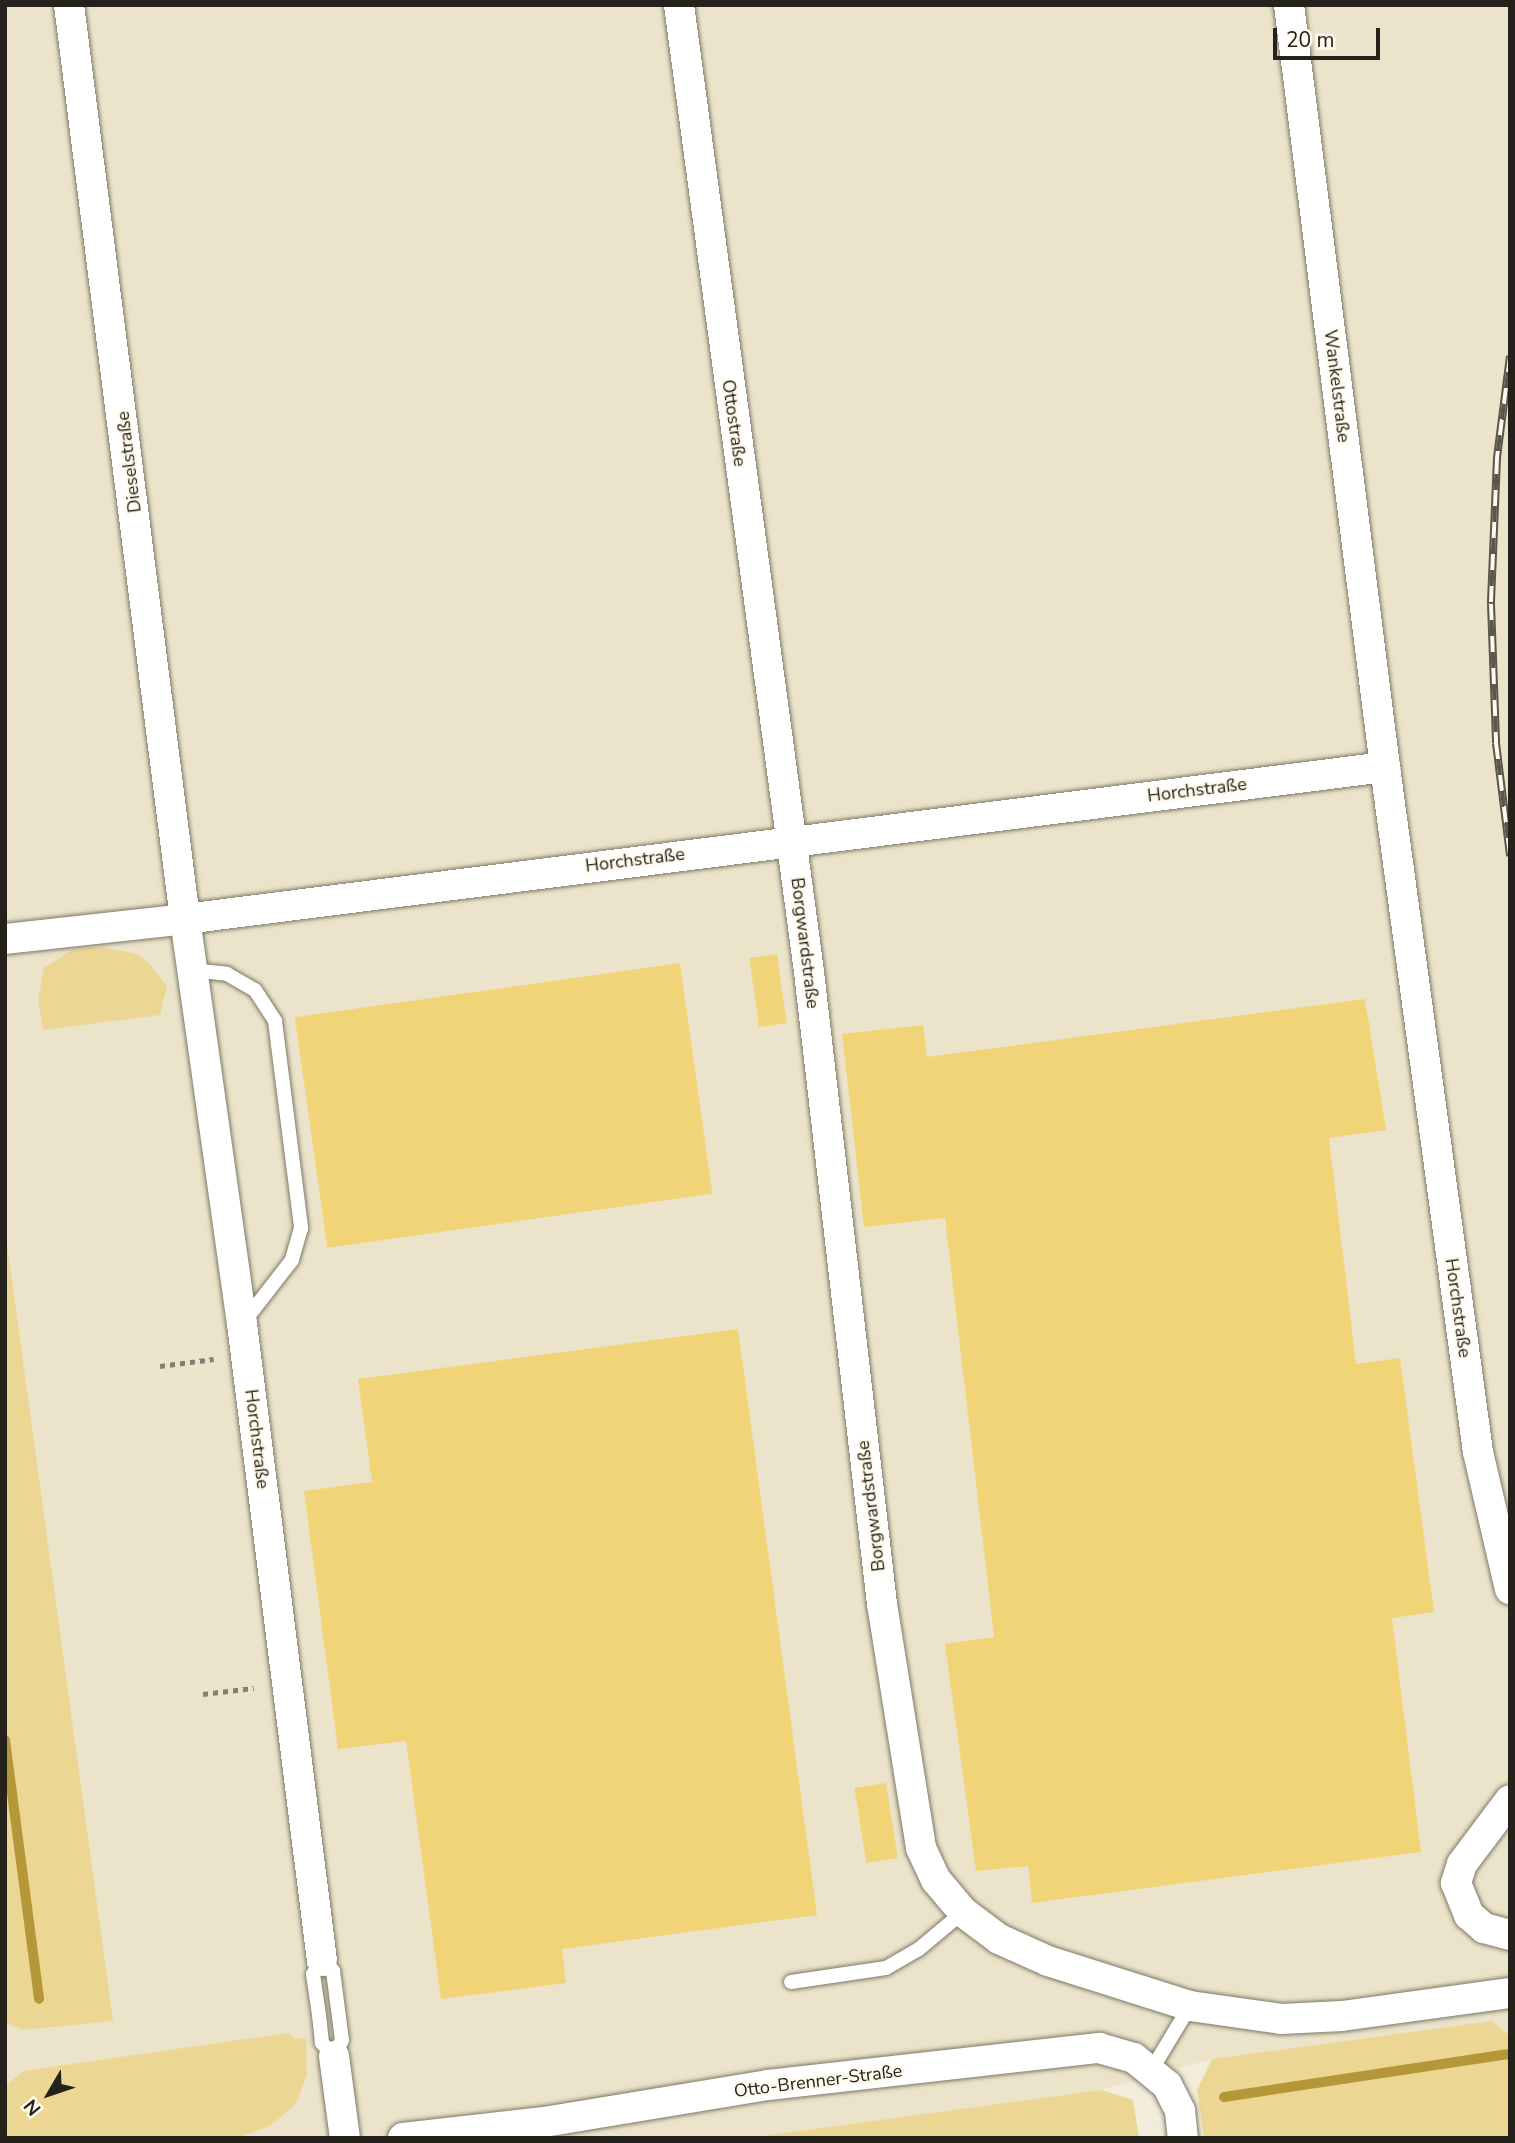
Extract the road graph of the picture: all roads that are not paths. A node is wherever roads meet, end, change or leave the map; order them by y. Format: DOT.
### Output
graph roads {
  1 [pos="69,5"];
  2 [pos="679,5"];
  3 [pos="1289,5"];
  4 [pos="1385,767"];
  5 [pos="792,840"];
  6 [pos="185,919"];
  7 [pos="5,939"];
  8 [pos="191,970"];
  9 [pos="242,1324"];
  10 [pos="1510,1589"];
  11 [pos="1510,1800"];
  12 [pos="962,1912"];
  13 [pos="1510,1935"];
  14 [pos="322,1961"];
  15 [pos="791,1982"];
  16 [pos="1510,1993"];
  17 [pos="1190,2006"];
  18 [pos="334,2056"];
  19 [pos="1152,2069"];
  20 [pos="345,2138"];
  21 [pos="403,2138"];
  22 [pos="1183,2138"];
  1 -- 6 [label="street, Dieselstraße"];
  2 -- 5 [label="street, Ottostraße"];
  3 -- 4 [label="street, Wankelstraße"];
  4 -- 5 [label="street, Horchstraße"];
  4 -- 10 [label="street, Horchstraße"];
  5 -- 6 [label="street, Horchstraße"];
  5 -- 12 [label="street, Borgwardstraße"];
  6 -- 7 [label="street, Horchstraße"];
  6 -- 8 [label="street, Horchstraße"];
  8 -- 9 [label="street, Horchstraße"];
  8 -- 9 [label="lane"];
  9 -- 14 [label="street, Horchstraße"];
  11 -- 13 [label="street"];
  12 -- 15 [label="lane"];
  12 -- 17 [label="street, Borgwardstraße"];
  14 -- 18 [label="lane, Horchstraße"];
  16 -- 17 [label="street, Borgwardstraße"];
  17 -- 19 [label="lane"];
  18 -- 20 [label="street, Horchstraße"];
  19 -- 21 [label="street, Otto-Brenner-Straße"];
  19 -- 22 [label="street, Otto-Brenner-Straße"];
}
